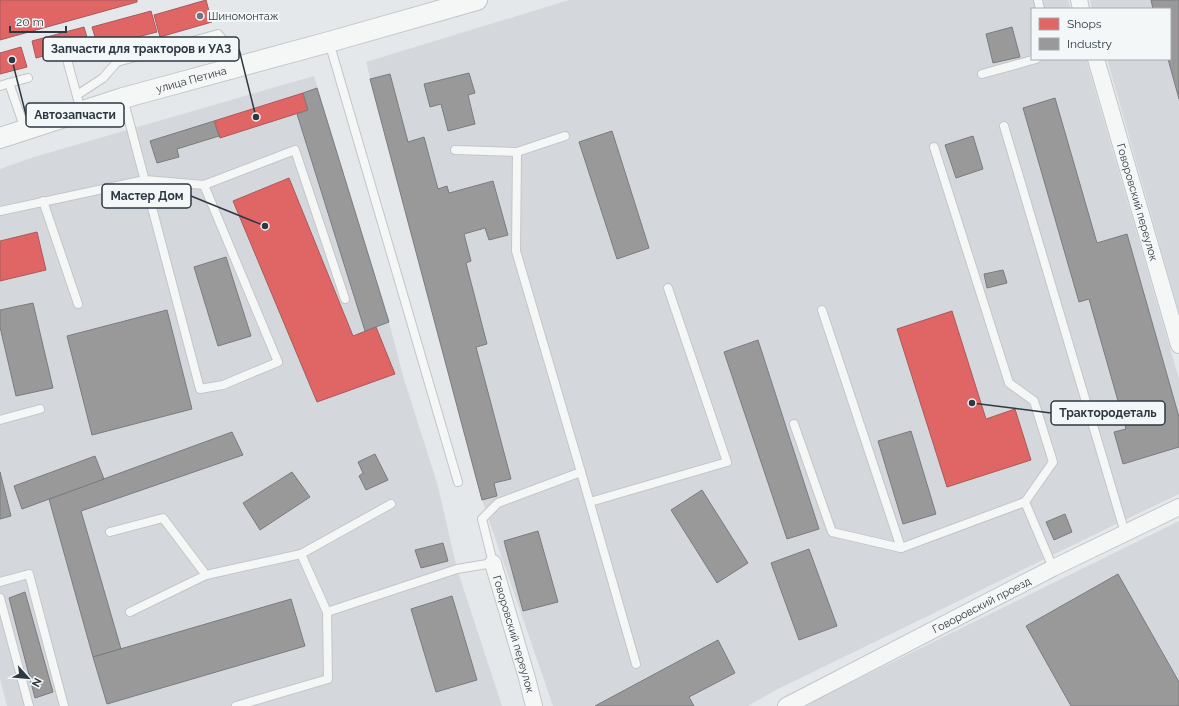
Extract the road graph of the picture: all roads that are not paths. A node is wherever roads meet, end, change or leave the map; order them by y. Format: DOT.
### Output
graph roads {
  1 [pos="471,1"];
  2 [pos="329,42"];
  3 [pos="1032,60"];
  4 [pos="1096,60"];
  5 [pos="68,63"];
  6 [pos="244,65"];
  7 [pos="982,74"];
  8 [pos="28,78"];
  9 [pos="9,83"];
  10 [pos="0,86"];
  11 [pos="123,98"];
  12 [pos="79,103"];
  13 [pos="1004,126"];
  14 [pos="25,129"];
  15 [pos="565,136"];
  16 [pos="0,138"];
  17 [pos="934,147"];
  18 [pos="455,150"];
  19 [pos="517,152"];
  20 [pos="145,180"];
  21 [pos="204,185"];
  22 [pos="43,201"];
  23 [pos="0,210"];
  24 [pos="668,288"];
  25 [pos="345,299"];
  26 [pos="78,304"];
  27 [pos="822,310"];
  28 [pos="1179,345"];
  29 [pos="40,409"];
  30 [pos="0,420"];
  31 [pos="794,424"];
  32 [pos="581,472"];
  33 [pos="458,482"];
  34 [pos="590,502"];
  35 [pos="1025,502"];
  36 [pos="391,504"];
  37 [pos="1179,507"];
  38 [pos="110,532"];
  39 [pos="1125,533"];
  40 [pos="901,548"];
  41 [pos="301,554"];
  42 [pos="493,563"];
  43 [pos="1053,568"];
  44 [pos="206,575"];
  45 [pos="0,582"];
  46 [pos="0,598"];
  47 [pos="130,612"];
  48 [pos="327,612"];
  49 [pos="636,664"];
  50 [pos="29,706"];
  51 [pos="64,706"];
  52 [pos="236,706"];
  53 [pos="534,706"];
  54 [pos="786,706"];
  1 -- 2 [label="street, улица Петина"];
  2 -- 6 [label="street, улица Петина"];
  2 -- 33 [label="lane"];
  3 -- 7 [label="lane"];
  4 -- 28 [label="street, Говоровский переулок"];
  5 -- 12 [label="lane"];
  6 -- 11 [label="street, улица Петина"];
  6 -- 12 [label="lane"];
  8 -- 9 [label="lane"];
  9 -- 10 [label="lane"];
  9 -- 14 [label="lane"];
  11 -- 12 [label="street, улица Петина"];
  11 -- 20 [label="lane"];
  12 -- 14 [label="street, улица Петина"];
  13 -- 39 [label="lane"];
  14 -- 16 [label="street, улица Петина"];
  15 -- 19 [label="lane"];
  17 -- 35 [label="lane"];
  18 -- 19 [label="lane"];
  19 -- 32 [label="lane"];
  20 -- 21 [label="lane"];
  20 -- 21 [label="lane"];
  20 -- 22 [label="lane"];
  21 -- 25 [label="lane"];
  22 -- 23 [label="lane"];
  22 -- 26 [label="lane"];
  24 -- 34 [label="lane"];
  27 -- 40 [label="lane"];
  29 -- 30 [label="lane"];
  31 -- 40 [label="lane"];
  32 -- 34 [label="lane"];
  32 -- 42 [label="lane"];
  34 -- 49 [label="lane"];
  35 -- 40 [label="lane"];
  35 -- 43 [label="lane"];
  36 -- 41 [label="lane"];
  37 -- 39 [label="street, Говоровский проезд"];
  38 -- 44 [label="lane"];
  39 -- 43 [label="street, Говоровский проезд"];
  41 -- 44 [label="lane"];
  41 -- 48 [label="lane"];
  42 -- 48 [label="lane"];
  42 -- 53 [label="street, Говоровский переулок"];
  43 -- 54 [label="street, Говоровский проезд"];
  44 -- 47 [label="lane"];
  45 -- 51 [label="lane"];
  46 -- 50 [label="lane"];
  48 -- 52 [label="lane"];
}
